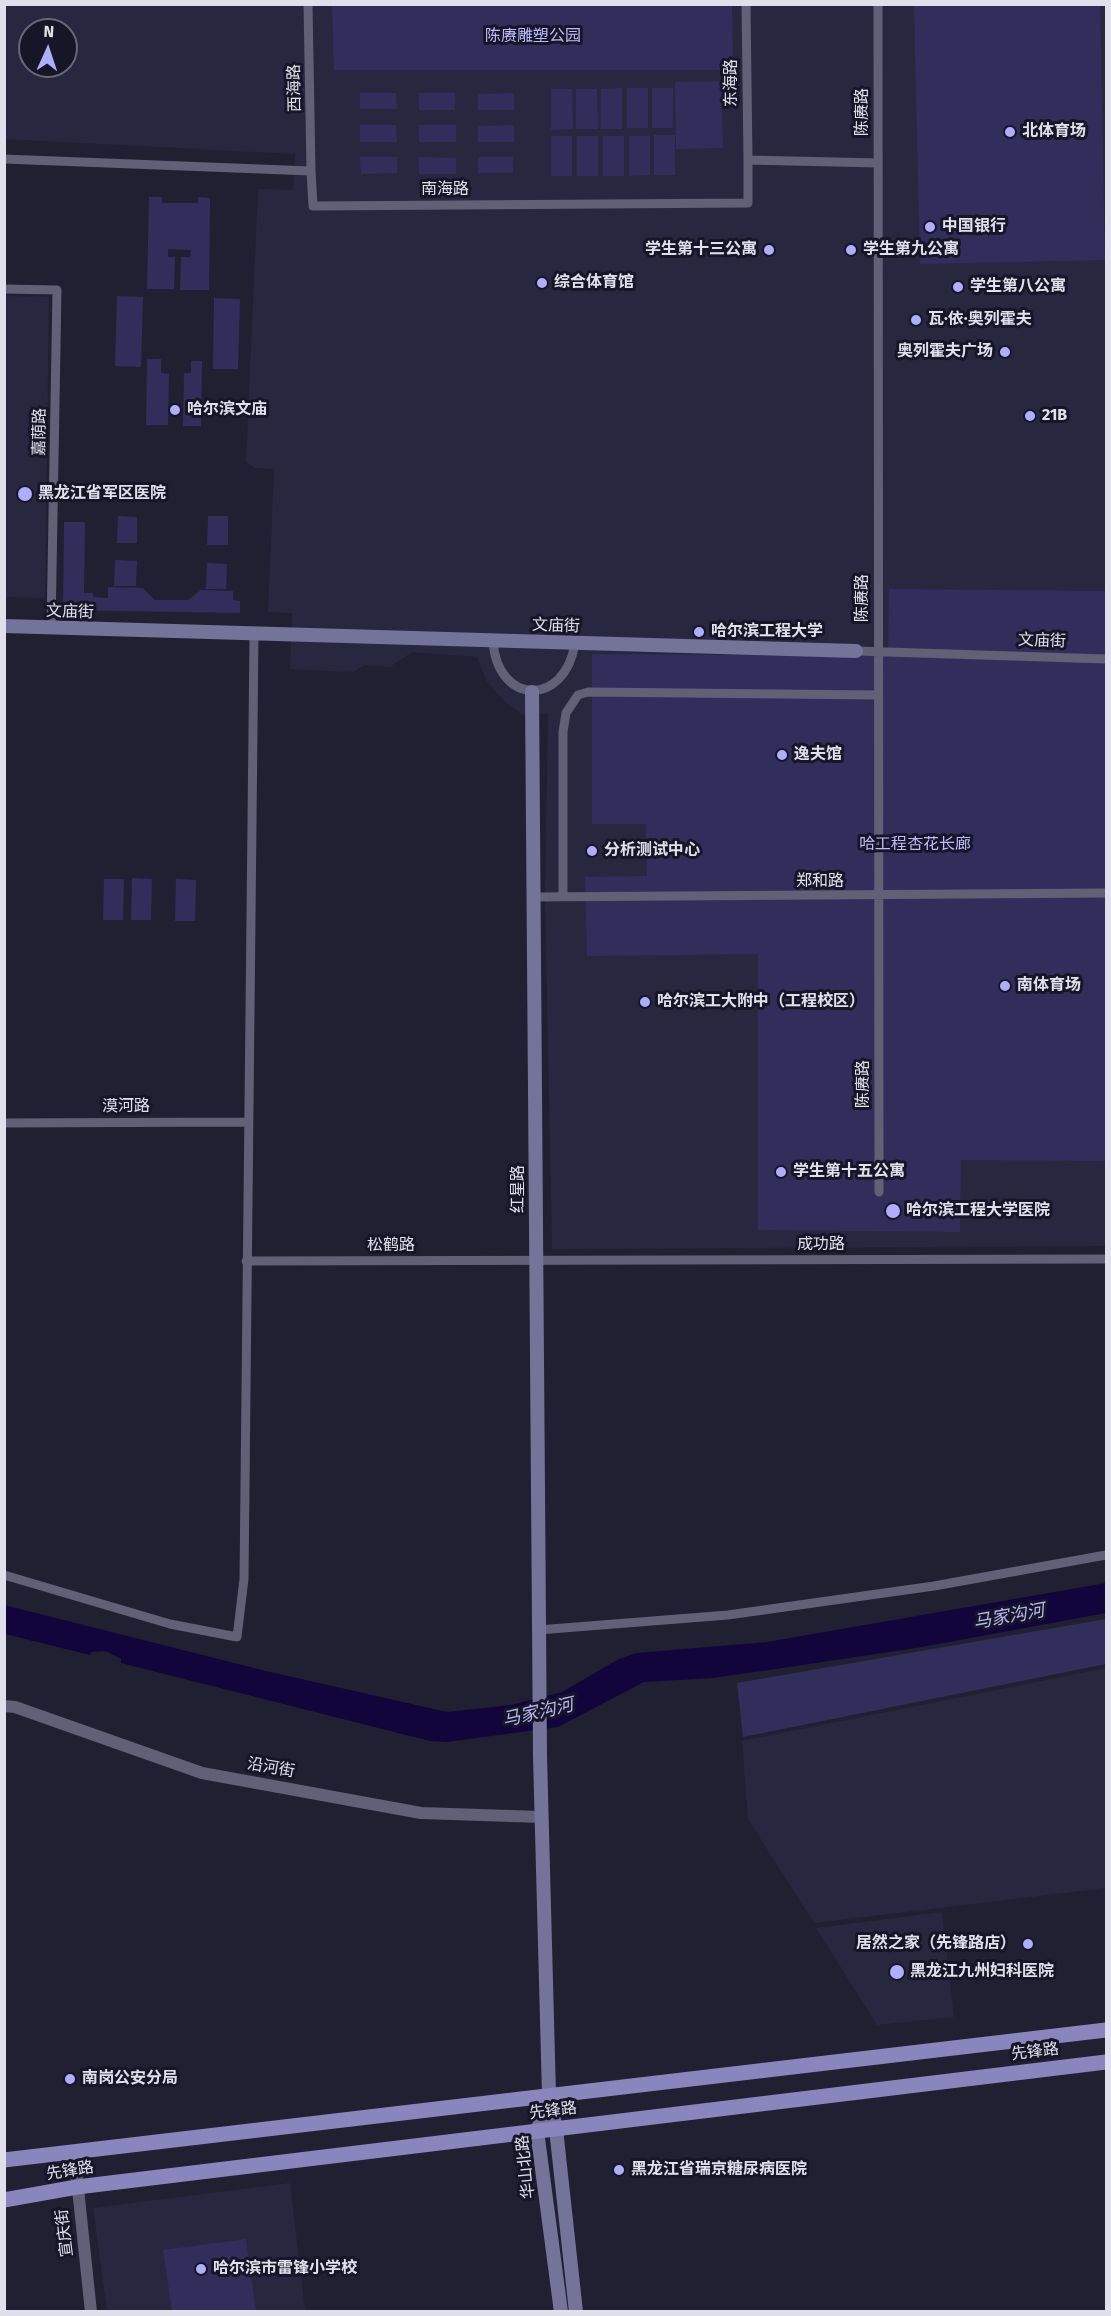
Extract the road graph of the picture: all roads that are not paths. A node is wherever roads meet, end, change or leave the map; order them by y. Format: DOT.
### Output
graph roads {
  1 [pos="308,4"];
  2 [pos="746,4"];
  3 [pos="878,4"];
  4 [pos="4,159"];
  5 [pos="748,160"];
  6 [pos="878,163"];
  7 [pos="311,171"];
  8 [pos="4,289"];
  9 [pos="4,626"];
  10 [pos="51,628"];
  11 [pos="254,634"];
  12 [pos="493,641"];
  13 [pos="575,643"];
  14 [pos="856,651"];
  15 [pos="878,652"];
  16 [pos="1107,659"];
  17 [pos="532,692"];
  18 [pos="878,695"];
  19 [pos="1107,893"];
  20 [pos="533,897"];
  21 [pos="563,897"];
  22 [pos="878,897"];
  23 [pos="247,1122"];
  24 [pos="4,1123"];
  25 [pos="879,1191"];
  26 [pos="1107,1259"];
  27 [pos="246,1261"];
  28 [pos="536,1262"];
  29 [pos="1107,1555"];
  30 [pos="4,1575"];
  31 [pos="538,1630"];
  32 [pos="4,1706"];
  33 [pos="541,1817"];
  34 [pos="1107,2030"];
  35 [pos="1107,2062"];
  36 [pos="549,2095"];
  37 [pos="556,2129"];
  38 [pos="537,2131"];
  39 [pos="74,2151"];
  40 [pos="4,2160"];
  41 [pos="76,2187"];
  42 [pos="4,2192"];
  43 [pos="4,2200"];
  44 [pos="92,2312"];
  45 [pos="561,2312"];
  46 [pos="576,2312"];
  1 -- 7 [label="street, 西海路"];
  2 -- 5 [label="street, 东海路"];
  3 -- 6 [label="street, 陈赓路"];
  4 -- 7 [label="street"];
  5 -- 6 [label="street"];
  5 -- 7 [label="street, 南海路"];
  6 -- 15 [label="street, 陈赓路"];
  8 -- 10 [label="street, 嘉荫路"];
  9 -- 10 [label="main road, 文庙街"];
  10 -- 11 [label="main road, 文庙街"];
  11 -- 12 [label="main road, 文庙街"];
  11 -- 23 [label="street"];
  12 -- 13 [label="main road, 文庙街"];
  12 -- 17 [label="street"];
  13 -- 14 [label="main road, 文庙街"];
  13 -- 17 [label="street"];
  14 -- 15 [label="street, 文庙街"];
  15 -- 16 [label="street, 文庙街"];
  15 -- 18 [label="street, 陈赓路"];
  17 -- 20 [label="main road, 红星路"];
  18 -- 21 [label="street"];
  18 -- 22 [label="street, 陈赓路"];
  19 -- 22 [label="street, 郑和路"];
  20 -- 21 [label="street, 郑和路"];
  20 -- 28 [label="main road, 红星路"];
  21 -- 22 [label="street, 郑和路"];
  22 -- 25 [label="street, 陈赓路"];
  23 -- 24 [label="street, 漠河路"];
  23 -- 27 [label="street"];
  26 -- 28 [label="street, 成功路"];
  27 -- 28 [label="street, 松鹤路"];
  27 -- 30 [label="street"];
  28 -- 31 [label="main road, 红星路"];
  29 -- 31 [label="street"];
  31 -- 33 [label="main road, 红星路"];
  32 -- 33 [label="street, 沿河街"];
  33 -- 36 [label="main road, 红星路"];
  34 -- 36 [label="main road, 先锋路"];
  35 -- 37 [label="main road, 先锋路"];
  36 -- 37 [label="main road, 华山北路"];
  36 -- 38 [label="main road, 华山北路"];
  36 -- 39 [label="main road, 先锋路"];
  37 -- 38 [label="main road, 先锋路"];
  37 -- 46 [label="main road, 华山北路"];
  38 -- 41 [label="main road, 先锋路"];
  38 -- 45 [label="main road, 华山北路"];
  39 -- 40 [label="main road, 先锋路"];
  39 -- 41 [label="street, 宣庆街"];
  41 -- 42 [label="main road"];
  41 -- 43 [label="main road, 先锋路"];
  41 -- 44 [label="street, 宣庆街"];
}
